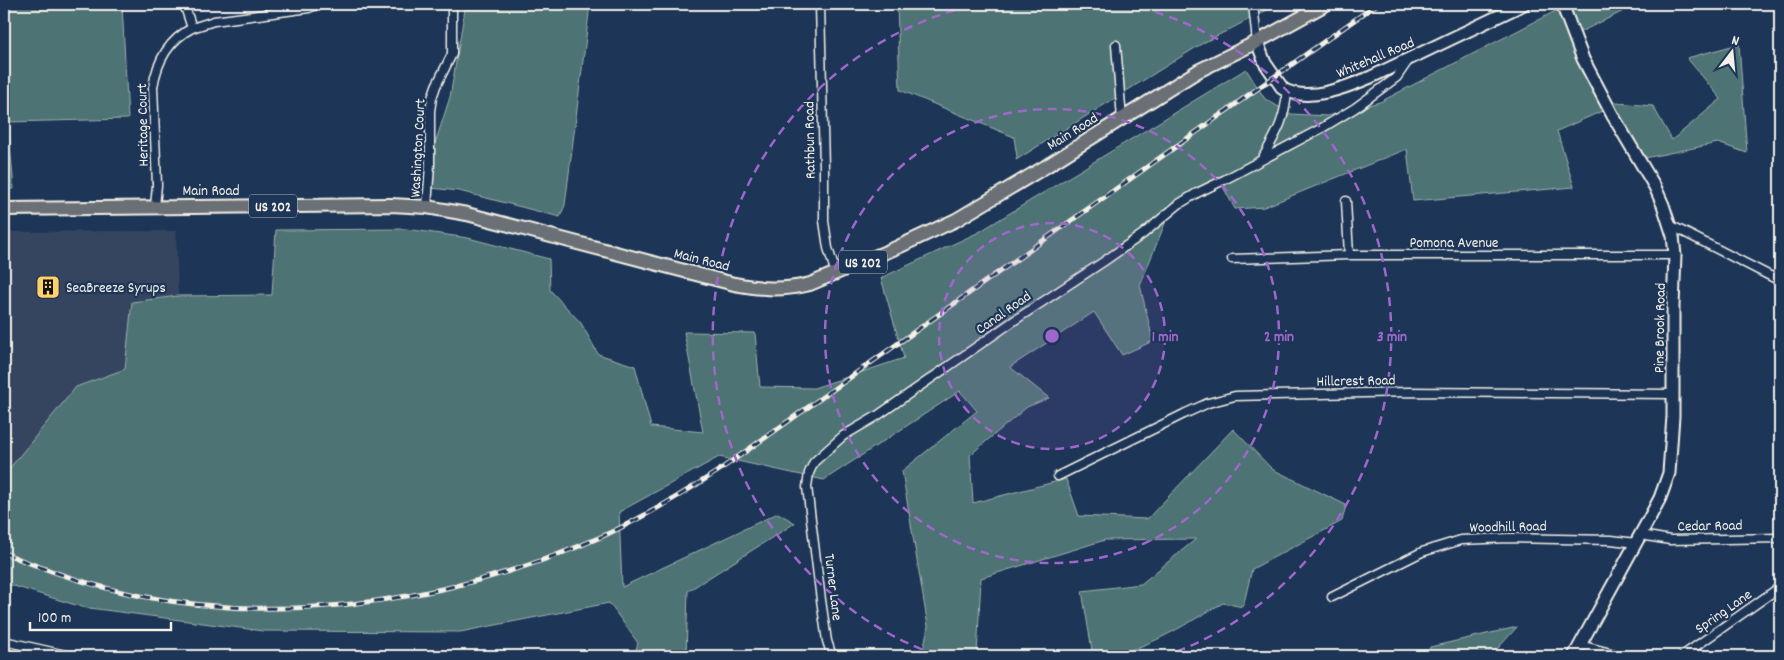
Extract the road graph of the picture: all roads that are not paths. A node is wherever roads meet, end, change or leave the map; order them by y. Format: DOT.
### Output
graph roads {
  1 [pos="184,4"];
  2 [pos="319,4"];
  3 [pos="452,4"];
  4 [pos="820,4"];
  5 [pos="1253,4"];
  6 [pos="1326,4"];
  7 [pos="1524,4"];
  8 [pos="1562,4"];
  9 [pos="192,28"];
  10 [pos="1257,42"];
  11 [pos="1116,45"];
  12 [pos="1409,60"];
  13 [pos="1287,91"];
  14 [pos="1122,119"];
  15 [pos="1262,159"];
  16 [pos="1346,201"];
  17 [pos="155,207"];
  18 [pos="427,207"];
  19 [pos="4,209"];
  20 [pos="1670,225"];
  21 [pos="1349,255"];
  22 [pos="1675,255"];
  23 [pos="1232,258"];
  24 [pos="836,274"];
  25 [pos="1780,282"];
  26 [pos="1672,394"];
  27 [pos="1058,476"];
  28 [pos="812,520"];
  29 [pos="1780,538"];
  30 [pos="1638,539"];
  31 [pos="1780,587"];
  32 [pos="1332,597"];
  33 [pos="4,641"];
  34 [pos="1580,645"];
  35 [pos="70,656"];
  36 [pos="832,656"];
  37 [pos="1574,656"];
  38 [pos="1622,656"];
  39 [pos="1682,656"];
  1 -- 9 [label="street"];
  2 -- 9 [label="street, Heritage Court"];
  3 -- 18 [label="street, Washington Court"];
  4 -- 24 [label="street, Rathbun Road"];
  5 -- 10 [label="street"];
  6 -- 10 [label="main road, Main Road / US 202"];
  7 -- 12 [label="street, Whitehall Road"];
  8 -- 20 [label="street, Pine Brook Road"];
  9 -- 17 [label="street, Heritage Court"];
  10 -- 13 [label="street"];
  10 -- 14 [label="main road, Main Road / US 202"];
  11 -- 14 [label="street"];
  12 -- 13 [label="street, Whitehall Road"];
  12 -- 15 [label="street, Canal Road"];
  13 -- 15 [label="street"];
  14 -- 24 [label="main road, Main Road / US 202"];
  15 -- 28 [label="street, Canal Road"];
  16 -- 21 [label="street"];
  17 -- 18 [label="main road, Main Road / US 202"];
  17 -- 19 [label="main road, Main Road / US 202"];
  18 -- 24 [label="main road, Main Road / US 202"];
  20 -- 22 [label="street, Pine Brook Road"];
  20 -- 25 [label="street"];
  21 -- 22 [label="street, Pomona Avenue"];
  21 -- 23 [label="street, Pomona Avenue"];
  22 -- 26 [label="street, Pine Brook Road"];
  26 -- 27 [label="street, Hillcrest Road"];
  26 -- 30 [label="street, Pine Brook Road"];
  28 -- 36 [label="street, Turner Lane"];
  29 -- 30 [label="street, Cedar Road"];
  30 -- 32 [label="street, Woodhill Road"];
  30 -- 34 [label="street, Pine Brook Road"];
  31 -- 39 [label="street, Spring Lane"];
  33 -- 35 [label="street"];
  34 -- 37 [label="street, Pine Brook Road"];
  34 -- 38 [label="street"];
}
